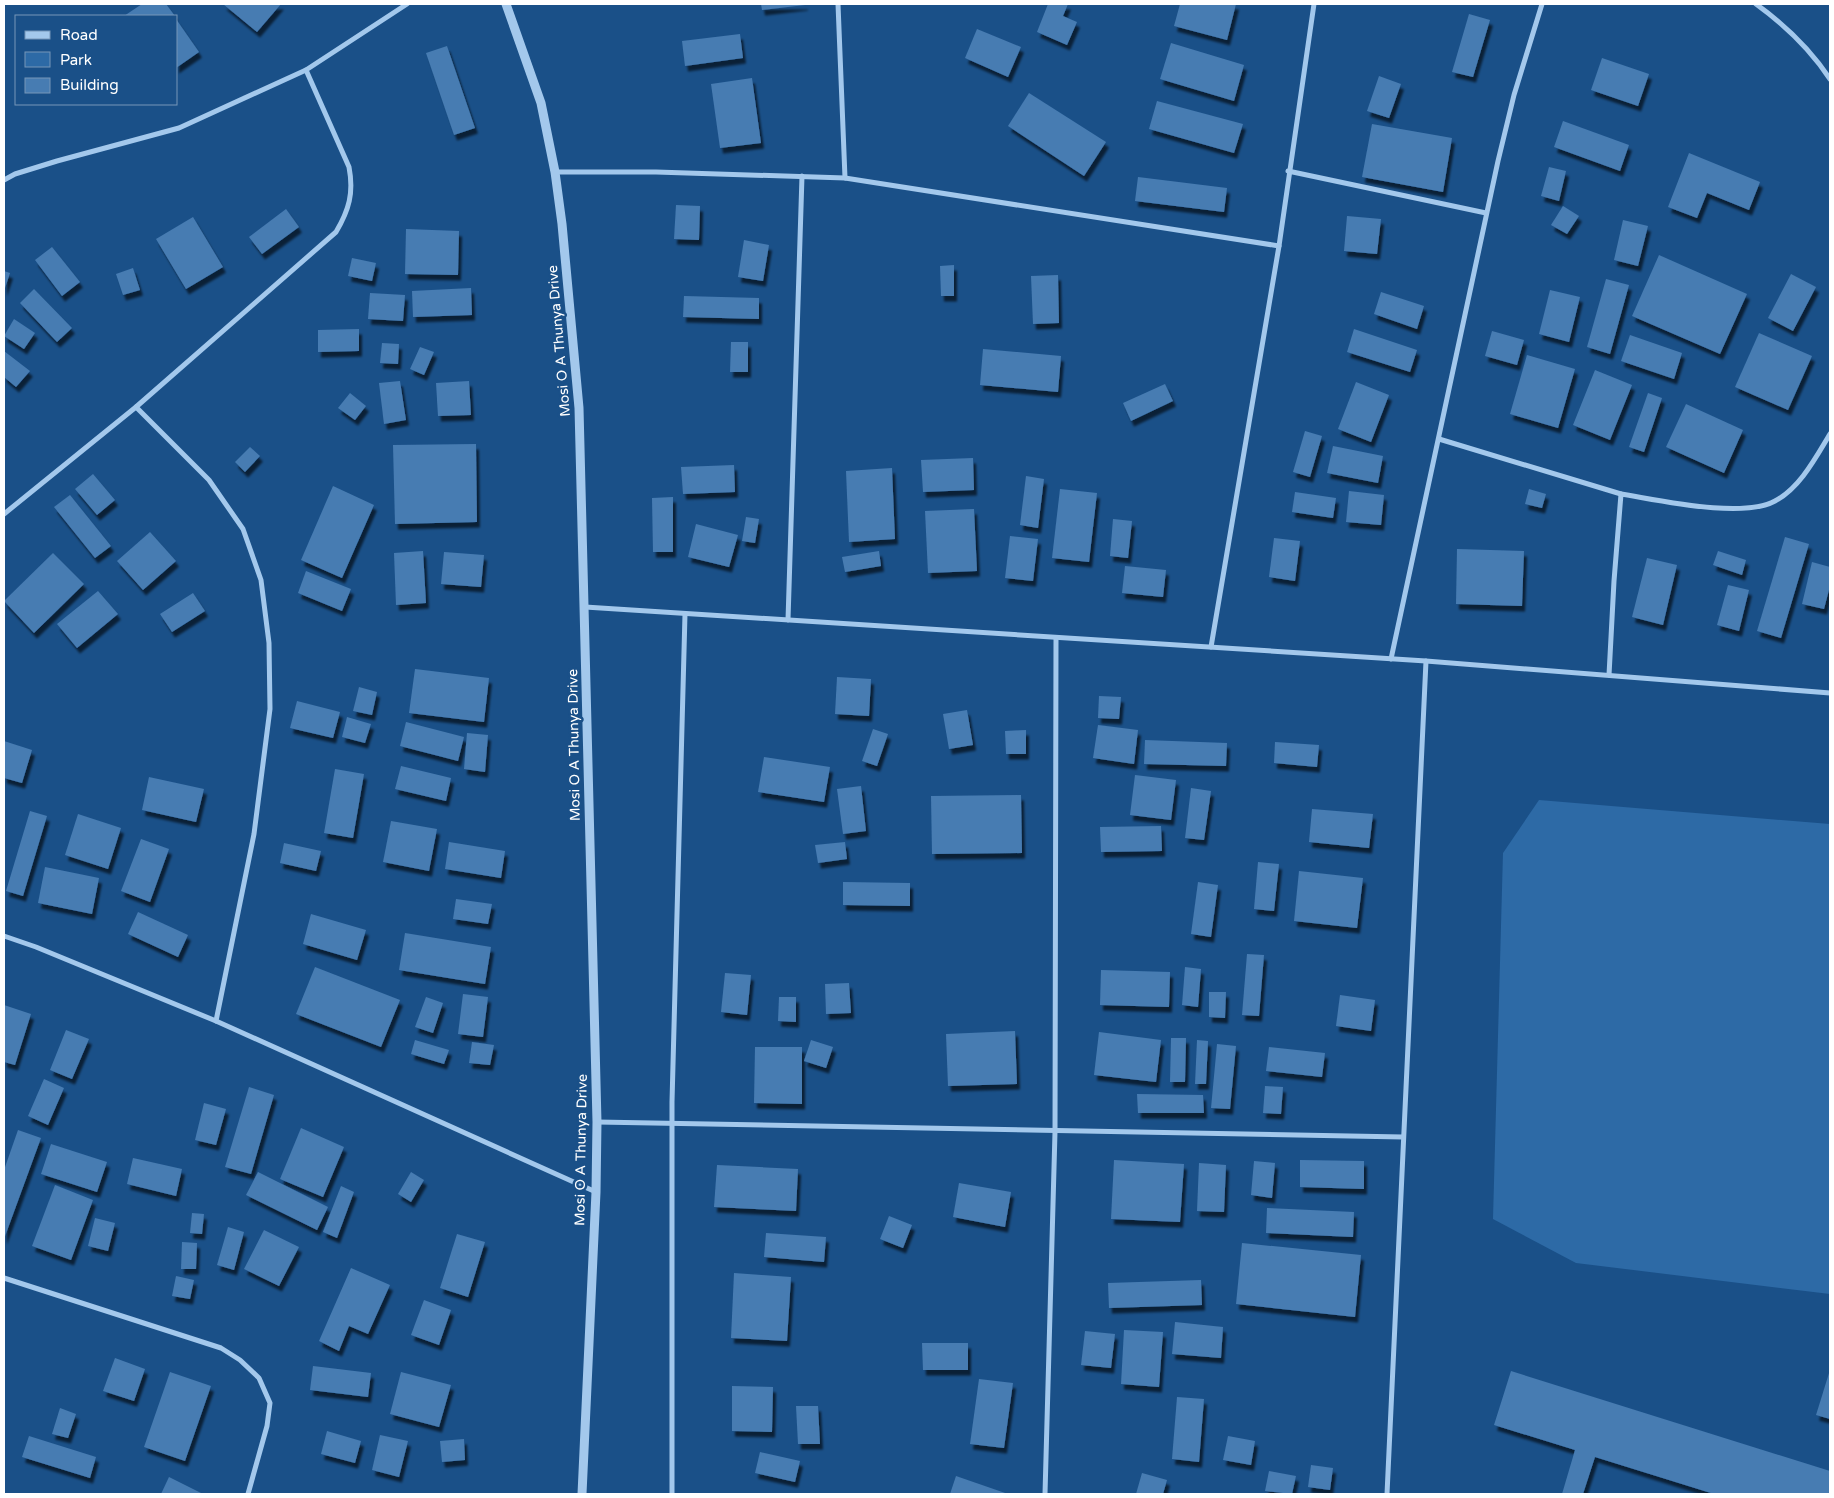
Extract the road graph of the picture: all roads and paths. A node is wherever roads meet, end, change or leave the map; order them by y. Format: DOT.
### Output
graph roads {
  1 [pos="407,4"];
  2 [pos="506,4"];
  3 [pos="838,4"];
  4 [pos="1314,4"];
  5 [pos="1542,4"];
  6 [pos="1756,4"];
  7 [pos="306,70"];
  8 [pos="1830,79"];
  9 [pos="1288,171"];
  10 [pos="555,172"];
  11 [pos="802,176"];
  12 [pos="845,178"];
  13 [pos="4,180"];
  14 [pos="1486,213"];
  15 [pos="1278,246"];
  16 [pos="136,407"];
  17 [pos="1830,434"];
  18 [pos="1439,439"];
  19 [pos="1621,494"];
  20 [pos="4,514"];
  21 [pos="584,607"];
  22 [pos="685,614"];
  23 [pos="788,620"];
  24 [pos="1056,638"];
  25 [pos="1211,646"];
  26 [pos="1391,659"];
  27 [pos="1426,661"];
  28 [pos="1610,675"];
  29 [pos="1830,692"];
  30 [pos="4,936"];
  31 [pos="216,1021"];
  32 [pos="597,1122"];
  33 [pos="672,1122"];
  34 [pos="1055,1132"];
  35 [pos="1403,1137"];
  36 [pos="596,1192"];
  37 [pos="4,1278"];
  38 [pos="248,1494"];
  39 [pos="582,1494"];
  40 [pos="672,1494"];
  41 [pos="1045,1494"];
  42 [pos="1387,1494"];
  1 -- 7 [label="street"];
  2 -- 10 [label="street, Mosi O A Thunya Drive"];
  3 -- 12 [label="street"];
  4 -- 9 [label="street"];
  5 -- 14 [label="street"];
  6 -- 8 [label="street"];
  7 -- 13 [label="street"];
  7 -- 16 [label="street"];
  9 -- 14 [label="street"];
  9 -- 15 [label="street"];
  10 -- 11 [label="street"];
  10 -- 21 [label="street, Mosi O A Thunya Drive"];
  11 -- 12 [label="street"];
  11 -- 23 [label="street"];
  12 -- 15 [label="street"];
  14 -- 18 [label="street"];
  15 -- 25 [label="street"];
  16 -- 20 [label="street"];
  16 -- 31 [label="street"];
  17 -- 19 [label="street"];
  18 -- 19 [label="street"];
  18 -- 26 [label="street"];
  19 -- 28 [label="street"];
  21 -- 22 [label="street"];
  21 -- 32 [label="street, Mosi O A Thunya Drive"];
  22 -- 23 [label="street"];
  22 -- 33 [label="street"];
  23 -- 24 [label="street"];
  24 -- 25 [label="street"];
  24 -- 34 [label="street"];
  25 -- 26 [label="street"];
  26 -- 27 [label="street"];
  27 -- 28 [label="street"];
  27 -- 35 [label="street"];
  28 -- 29 [label="street"];
  30 -- 31 [label="street"];
  31 -- 36 [label="street"];
  32 -- 33 [label="street"];
  32 -- 36 [label="street, Mosi O A Thunya Drive"];
  33 -- 34 [label="street"];
  33 -- 40 [label="street"];
  34 -- 35 [label="street"];
  34 -- 41 [label="street"];
  35 -- 42 [label="street"];
  36 -- 39 [label="street, Mosi O A Thunya Drive"];
  37 -- 38 [label="street"];
}
